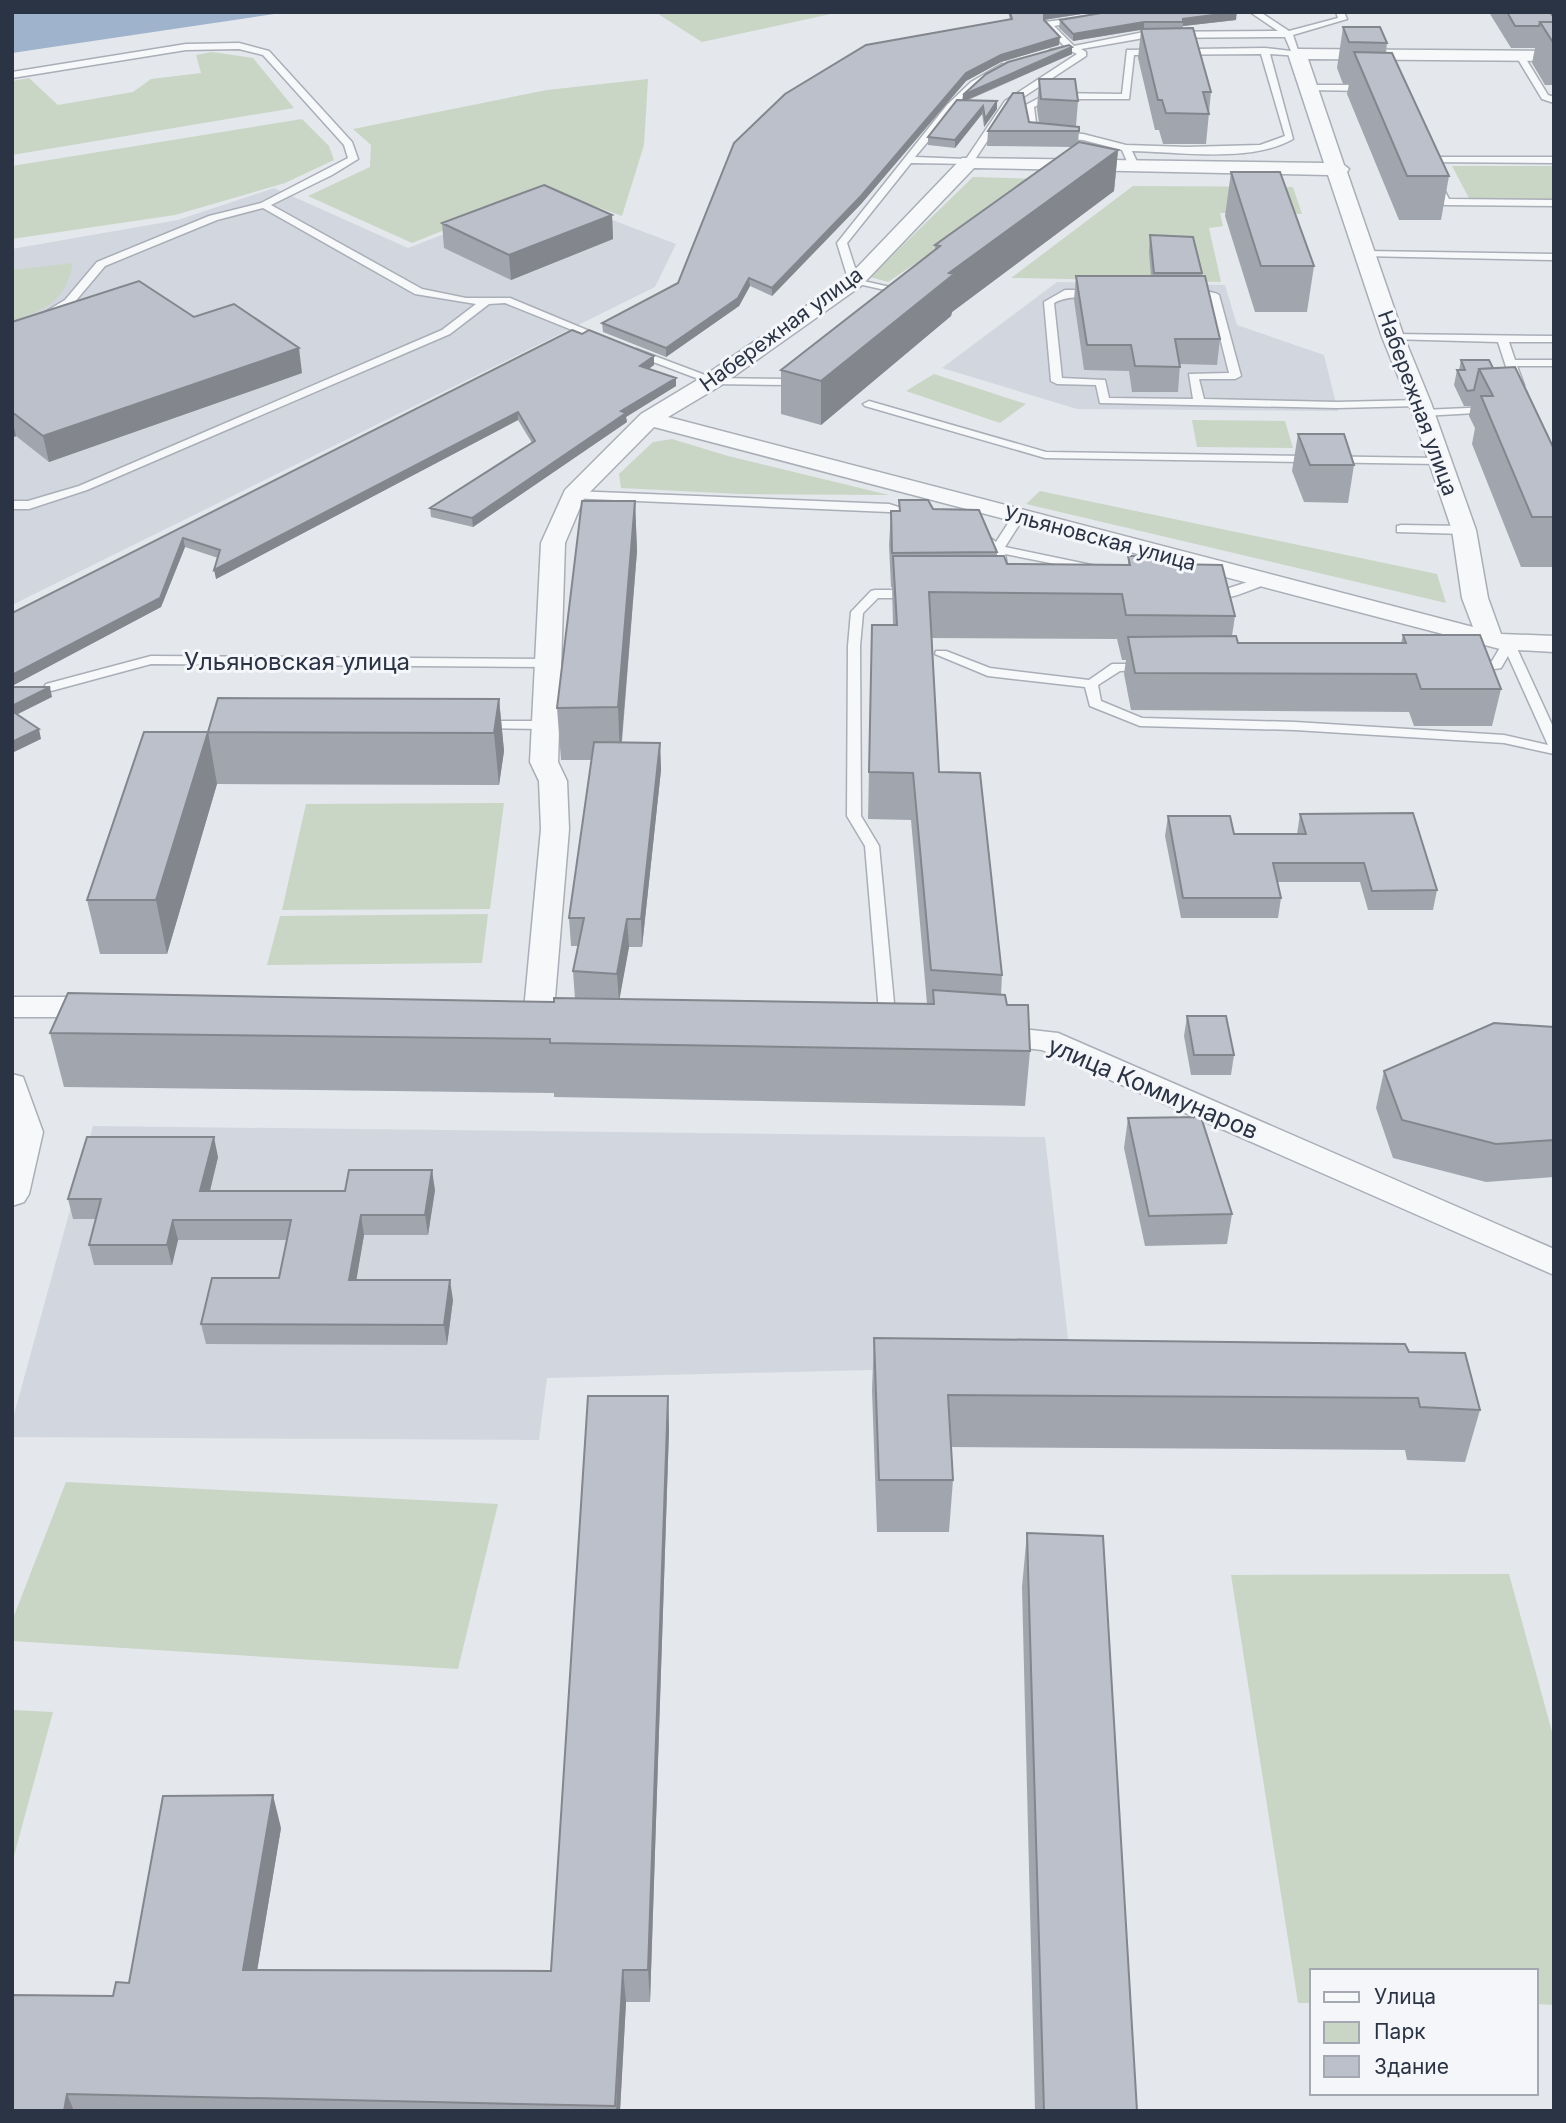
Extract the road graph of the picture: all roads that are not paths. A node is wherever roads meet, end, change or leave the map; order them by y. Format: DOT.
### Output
graph roads {
  1 [pos="1254,12"];
  2 [pos="1340,12"];
  3 [pos="1095,17"];
  4 [pos="1288,34"];
  5 [pos="1070,47"];
  6 [pos="1265,51"];
  7 [pos="1044,54"];
  8 [pos="1297,54"];
  9 [pos="1520,56"];
  10 [pos="1554,56"];
  11 [pos="1008,65"];
  12 [pos="12,75"];
  13 [pos="1311,88"];
  14 [pos="1379,89"];
  15 [pos="1554,100"];
  16 [pos="1421,148"];
  17 [pos="1130,157"];
  18 [pos="908,160"];
  19 [pos="1427,160"];
  20 [pos="1554,160"];
  21 [pos="969,163"];
  22 [pos="1339,169"];
  23 [pos="1554,203"];
  24 [pos="264,205"];
  25 [pos="1366,254"];
  26 [pos="1554,257"];
  27 [pos="854,282"];
  28 [pos="914,286"];
  29 [pos="1105,293"];
  30 [pos="903,294"];
  31 [pos="1174,295"];
  32 [pos="486,301"];
  33 [pos="893,302"];
  34 [pos="12,332"];
  35 [pos="1393,337"];
  36 [pos="1502,339"];
  37 [pos="1554,339"];
  38 [pos="618,345"];
  39 [pos="630,350"];
  40 [pos="1509,363"];
  41 [pos="1554,363"];
  42 [pos="810,366"];
  43 [pos="712,381"];
  44 [pos="1520,401"];
  45 [pos="1199,403"];
  46 [pos="869,404"];
  47 [pos="1421,408"];
  48 [pos="1506,410"];
  49 [pos="649,419"];
  50 [pos="1438,461"];
  51 [pos="573,495"];
  52 [pos="12,505"];
  53 [pos="926,517"];
  54 [pos="1018,517"];
  55 [pos="964,525"];
  56 [pos="1402,529"];
  57 [pos="1464,530"];
  58 [pos="998,549"];
  59 [pos="1103,571"];
  60 [pos="1263,581"];
  61 [pos="1195,592"];
  62 [pos="1006,593"];
  63 [pos="927,594"];
  64 [pos="1499,641"];
  65 [pos="1554,644"];
  66 [pos="941,654"];
  67 [pos="546,663"];
  68 [pos="1455,665"];
  69 [pos="1159,667"];
  70 [pos="1091,684"];
  71 [pos="51,687"];
  72 [pos="462,725"];
  73 [pos="544,725"];
  74 [pos="1554,744"];
  75 [pos="1554,750"];
  76 [pos="12,1007"];
  77 [pos="124,1008"];
  78 [pos="540,1010"];
  79 [pos="888,1028"];
  80 [pos="954,1033"];
  81 [pos="12,1085"];
  82 [pos="12,1194"];
  83 [pos="1554,1263"];
  1 -- 4 [label="lane"];
  2 -- 4 [label="lane"];
  3 -- 5 [label="lane"];
  4 -- 5 [label="lane"];
  4 -- 8 [label="lane"];
  5 -- 7 [label="lane"];
  5 -- 21 [label="lane"];
  6 -- 8 [label="lane"];
  6 -- 17 [label="lane"];
  6 -- 17 [label="lane"];
  8 -- 9 [label="street"];
  8 -- 13 [label="street, Набережная улица"];
  9 -- 10 [label="street"];
  9 -- 15 [label="lane"];
  11 -- 18 [label="lane"];
  12 -- 24 [label="lane"];
  13 -- 14 [label="lane"];
  13 -- 22 [label="street, Набережная улица"];
  16 -- 19 [label="lane"];
  17 -- 21 [label="street"];
  17 -- 22 [label="street"];
  18 -- 21 [label="lane"];
  18 -- 27 [label="lane"];
  19 -- 20 [label="lane"];
  19 -- 23 [label="lane"];
  21 -- 27 [label="street, Набережная улица"];
  22 -- 25 [label="street, Набережная улица"];
  24 -- 32 [label="lane"];
  24 -- 34 [label="lane"];
  25 -- 26 [label="lane"];
  25 -- 35 [label="street, Набережная улица"];
  27 -- 30 [label="lane"];
  27 -- 43 [label="street, Набережная улица"];
  28 -- 30 [label="lane"];
  29 -- 45 [label="lane"];
  30 -- 33 [label="lane"];
  31 -- 45 [label="lane"];
  32 -- 38 [label="lane"];
  32 -- 52 [label="lane"];
  35 -- 36 [label="lane"];
  35 -- 47 [label="street, Набережная улица"];
  36 -- 37 [label="lane"];
  36 -- 40 [label="lane"];
  39 -- 43 [label="lane"];
  40 -- 41 [label="lane"];
  40 -- 44 [label="lane"];
  42 -- 43 [label="lane"];
  43 -- 49 [label="street, Набережная улица"];
  45 -- 47 [label="lane"];
  46 -- 50 [label="lane"];
  47 -- 48 [label="lane"];
  47 -- 50 [label="street, Набережная улица"];
  49 -- 51 [label="street, Набережная улица"];
  49 -- 54 [label="street, Ульяновская улица"];
  50 -- 57 [label="street, Набережная улица"];
  51 -- 53 [label="lane"];
  51 -- 67 [label="street"];
  54 -- 58 [label="lane"];
  54 -- 60 [label="street, Ульяновская улица"];
  55 -- 58 [label="lane"];
  56 -- 57 [label="lane"];
  57 -- 64 [label="street, Набережная улица"];
  58 -- 59 [label="lane"];
  58 -- 62 [label="lane"];
  60 -- 61 [label="lane"];
  60 -- 64 [label="street, Ульяновская улица"];
  63 -- 79 [label="lane"];
  64 -- 65 [label="street, Ульяновская улица"];
  64 -- 68 [label="lane"];
  64 -- 74 [label="lane"];
  66 -- 70 [label="lane"];
  67 -- 71 [label="lane, Ульяновская улица"];
  67 -- 73 [label="street"];
  69 -- 70 [label="lane"];
  70 -- 75 [label="lane"];
  72 -- 73 [label="lane"];
  73 -- 78 [label="street"];
  76 -- 77 [label="street"];
  80 -- 83 [label="street, улица Коммунаров"];
  81 -- 82 [label="street"];
}
